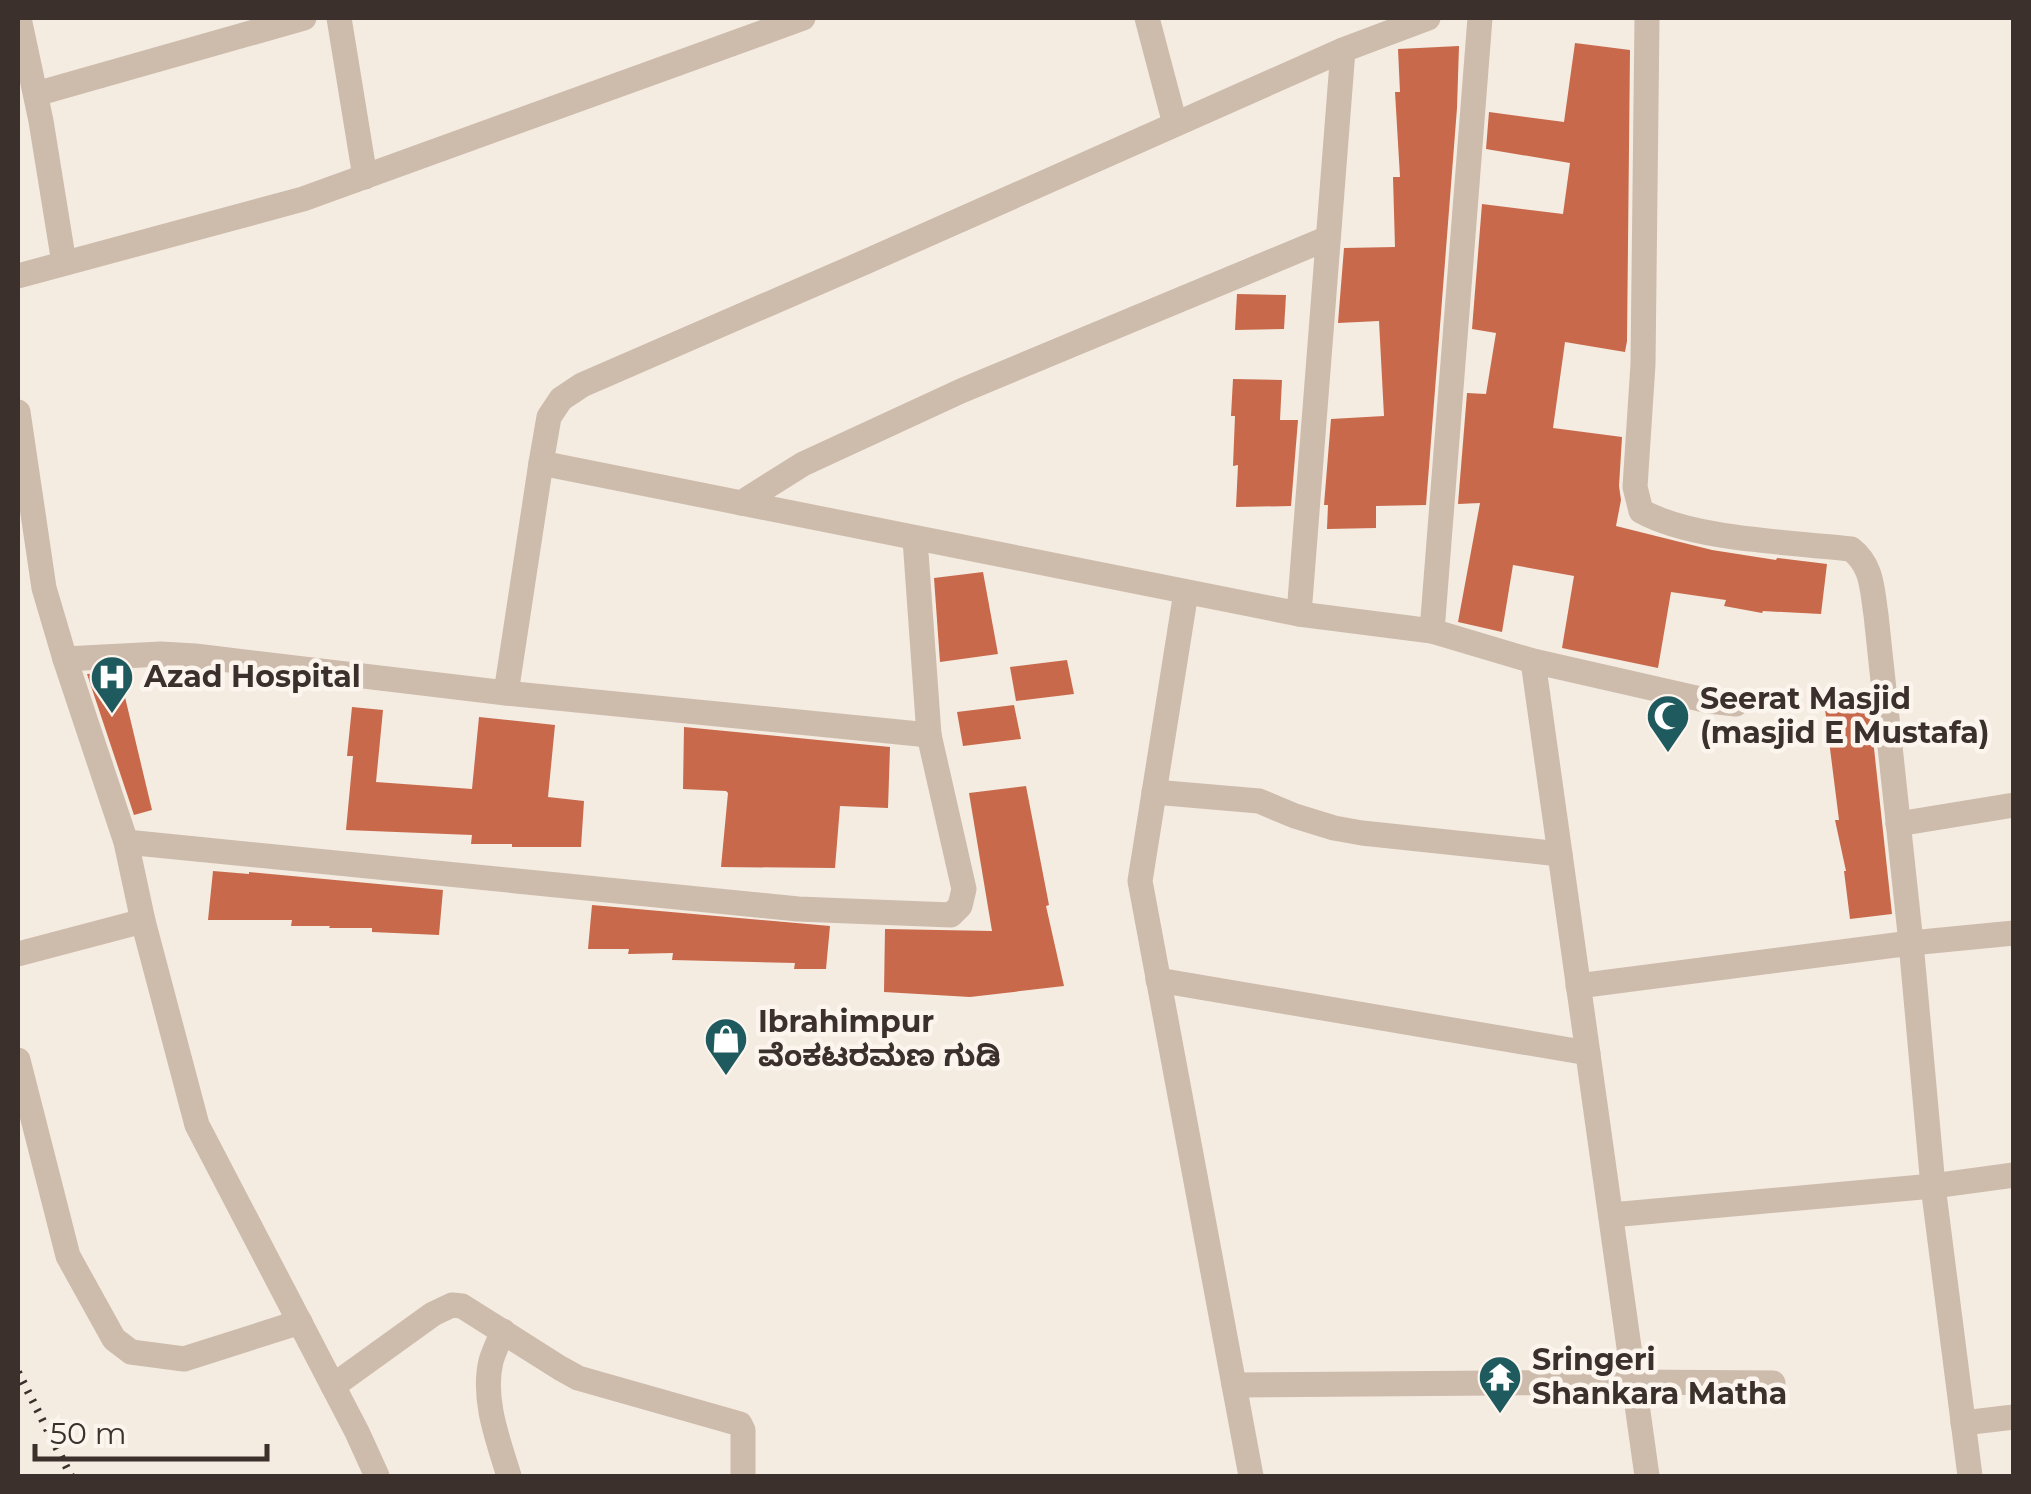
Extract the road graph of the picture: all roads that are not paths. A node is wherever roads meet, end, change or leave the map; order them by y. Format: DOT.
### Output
graph roads {
  1 [pos="19,18"];
  2 [pos="304,18"];
  3 [pos="339,18"];
  4 [pos="803,18"];
  5 [pos="1147,18"];
  6 [pos="1428,18"];
  7 [pos="1480,18"];
  8 [pos="1647,18"];
  9 [pos="1343,50"];
  10 [pos="36,94"];
  11 [pos="1175,124"];
  12 [pos="365,177"];
  13 [pos="1328,238"];
  14 [pos="64,264"];
  15 [pos="18,276"];
  16 [pos="18,412"];
  17 [pos="541,463"];
  18 [pos="741,503"];
  19 [pos="915,539"];
  20 [pos="1186,592"];
  21 [pos="1299,614"];
  22 [pos="1432,631"];
  23 [pos="65,659"];
  24 [pos="1533,660"];
  25 [pos="506,693"];
  26 [pos="1736,704"];
  27 [pos="929,735"];
  28 [pos="1154,792"];
  29 [pos="2014,805"];
  30 [pos="1898,824"];
  31 [pos="126,842"];
  32 [pos="1560,854"];
  33 [pos="143,921"];
  34 [pos="2014,933"];
  35 [pos="1912,942"];
  36 [pos="18,954"];
  37 [pos="1158,980"];
  38 [pos="1578,986"];
  39 [pos="1588,1053"];
  40 [pos="18,1060"];
  41 [pos="2014,1175"];
  42 [pos="1933,1186"];
  43 [pos="1610,1215"];
  44 [pos="300,1322"];
  45 [pos="502,1332"];
  46 [pos="1634,1382"];
  47 [pos="1773,1384"];
  48 [pos="1234,1385"];
  49 [pos="333,1386"];
  50 [pos="2014,1418"];
  51 [pos="1963,1423"];
  52 [pos="377,1476"];
  53 [pos="508,1476"];
  54 [pos="743,1476"];
  55 [pos="1251,1476"];
  56 [pos="1647,1476"];
  57 [pos="1970,1476"];
  1 -- 10 [label="street"];
  2 -- 10 [label="street"];
  3 -- 12 [label="street"];
  4 -- 12 [label="street"];
  5 -- 11 [label="street"];
  6 -- 9 [label="street"];
  7 -- 22 [label="street"];
  8 -- 30 [label="street"];
  9 -- 11 [label="street"];
  9 -- 13 [label="street"];
  10 -- 14 [label="street"];
  11 -- 17 [label="street"];
  12 -- 14 [label="street"];
  13 -- 18 [label="street"];
  13 -- 21 [label="street"];
  14 -- 15 [label="street"];
  16 -- 23 [label="street"];
  17 -- 18 [label="street"];
  17 -- 25 [label="street"];
  18 -- 19 [label="street"];
  19 -- 20 [label="street"];
  19 -- 27 [label="street"];
  20 -- 21 [label="street"];
  20 -- 28 [label="street"];
  21 -- 22 [label="street"];
  22 -- 24 [label="street"];
  23 -- 25 [label="street"];
  23 -- 31 [label="street"];
  24 -- 26 [label="street"];
  24 -- 32 [label="street"];
  25 -- 27 [label="street"];
  27 -- 31 [label="street"];
  28 -- 32 [label="street"];
  28 -- 37 [label="street"];
  29 -- 30 [label="street"];
  30 -- 35 [label="street"];
  31 -- 33 [label="street"];
  32 -- 38 [label="street"];
  33 -- 36 [label="street"];
  33 -- 44 [label="street"];
  34 -- 35 [label="street"];
  35 -- 38 [label="street"];
  35 -- 42 [label="street"];
  37 -- 39 [label="street"];
  37 -- 48 [label="street"];
  38 -- 39 [label="street"];
  39 -- 43 [label="street"];
  40 -- 44 [label="street"];
  41 -- 42 [label="street"];
  42 -- 43 [label="street"];
  42 -- 51 [label="street"];
  43 -- 46 [label="street"];
  44 -- 49 [label="street"];
  45 -- 49 [label="street"];
  45 -- 53 [label="street"];
  45 -- 54 [label="street"];
  46 -- 47 [label="street"];
  46 -- 48 [label="street"];
  46 -- 56 [label="street"];
  48 -- 55 [label="street"];
  49 -- 52 [label="street"];
  50 -- 51 [label="street"];
  51 -- 57 [label="street"];
}
